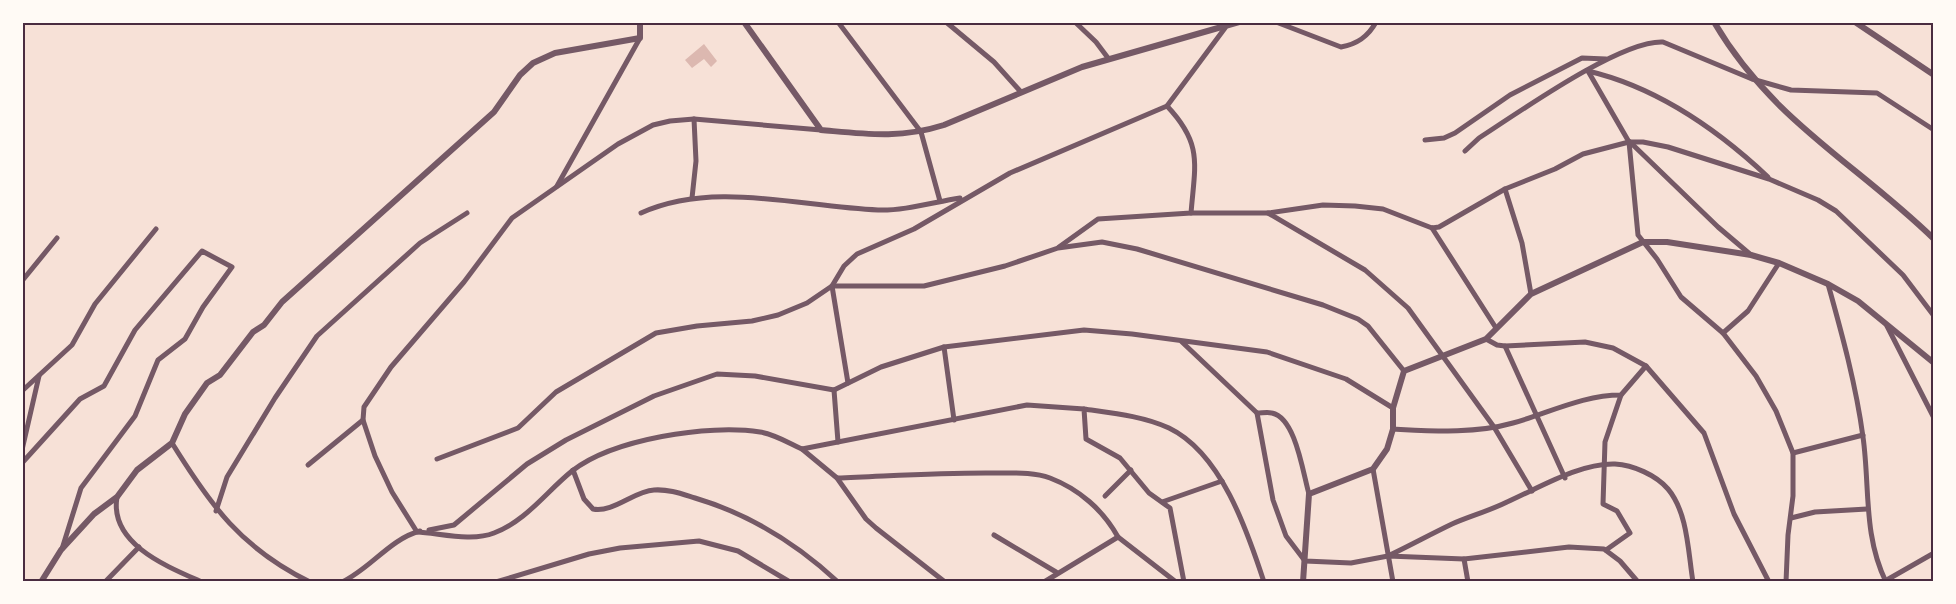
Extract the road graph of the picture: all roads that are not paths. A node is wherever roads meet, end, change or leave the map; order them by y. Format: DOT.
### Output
graph roads {
  1 [pos="640,22"];
  2 [pos="744,22"];
  3 [pos="838,22"];
  4 [pos="946,22"];
  5 [pos="1075,22"];
  6 [pos="1218,22"];
  7 [pos="1239,22"];
  8 [pos="1276,22"];
  9 [pos="1376,22"];
  10 [pos="1714,22"];
  11 [pos="1855,22"];
  12 [pos="1225,28"];
  13 [pos="640,38"];
  14 [pos="1108,58"];
  15 [pos="1608,59"];
  16 [pos="1588,71"];
  17 [pos="1934,75"];
  18 [pos="1752,79"];
  19 [pos="1021,92"];
  20 [pos="1167,106"];
  21 [pos="694,119"];
  22 [pos="821,130"];
  23 [pos="1934,130"];
  24 [pos="921,132"];
  25 [pos="1425,140"];
  26 [pos="1629,142"];
  27 [pos="1465,152"];
  28 [pos="1769,178"];
  29 [pos="556,188"];
  30 [pos="1505,189"];
  31 [pos="964,197"];
  32 [pos="692,198"];
  33 [pos="940,201"];
  34 [pos="468,213"];
  35 [pos="641,213"];
  36 [pos="1191,213"];
  37 [pos="1268,213"];
  38 [pos="1432,228"];
  39 [pos="156,229"];
  40 [pos="57,238"];
  41 [pos="1934,239"];
  42 [pos="1643,242"];
  43 [pos="1058,248"];
  44 [pos="1751,255"];
  45 [pos="1779,263"];
  46 [pos="22,281"];
  47 [pos="1828,284"];
  48 [pos="832,286"];
  49 [pos="1531,294"];
  50 [pos="1934,316"];
  51 [pos="1886,324"];
  52 [pos="1496,328"];
  53 [pos="1723,333"];
  54 [pos="1486,339"];
  55 [pos="1181,342"];
  56 [pos="1505,346"];
  57 [pos="944,347"];
  58 [pos="1443,355"];
  59 [pos="1934,363"];
  60 [pos="1646,366"];
  61 [pos="1404,371"];
  62 [pos="40,375"];
  63 [pos="848,383"];
  64 [pos="834,390"];
  65 [pos="22,391"];
  66 [pos="1621,395"];
  67 [pos="1393,408"];
  68 [pos="1084,409"];
  69 [pos="1257,414"];
  70 [pos="1537,415"];
  71 [pos="1934,418"];
  72 [pos="363,420"];
  73 [pos="954,420"];
  74 [pos="1494,427"];
  75 [pos="1393,429"];
  76 [pos="1863,435"];
  77 [pos="838,442"];
  78 [pos="172,443"];
  79 [pos="802,449"];
  80 [pos="22,450"];
  81 [pos="1793,453"];
  82 [pos="437,459"];
  83 [pos="22,463"];
  84 [pos="308,465"];
  85 [pos="1604,465"];
  86 [pos="573,470"];
  87 [pos="1131,470"];
  88 [pos="1372,470"];
  89 [pos="837,478"];
  90 [pos="1565,478"];
  91 [pos="1222,481"];
  92 [pos="1532,491"];
  93 [pos="1309,494"];
  94 [pos="1105,496"];
  95 [pos="117,497"];
  96 [pos="1162,502"];
  97 [pos="1867,509"];
  98 [pos="216,511"];
  99 [pos="1791,518"];
  100 [pos="417,532"];
  101 [pos="994,535"];
  102 [pos="1118,537"];
  103 [pos="139,547"];
  104 [pos="62,550"];
  105 [pos="1606,550"];
  106 [pos="1934,554"];
  107 [pos="1388,556"];
  108 [pos="1464,559"];
  109 [pos="1305,561"];
  110 [pos="1056,572"];
  111 [pos="44,580"];
  112 [pos="1885,581"];
  113 [pos="105,582"];
  114 [pos="202,582"];
  115 [pos="310,582"];
  116 [pos="342,582"];
  117 [pos="496,582"];
  118 [pos="790,582"];
  119 [pos="838,582"];
  120 [pos="945,582"];
  121 [pos="1044,582"];
  122 [pos="1176,582"];
  123 [pos="1184,582"];
  124 [pos="1264,582"];
  125 [pos="1303,582"];
  126 [pos="1393,582"];
  127 [pos="1468,582"];
  128 [pos="1638,582"];
  129 [pos="1693,582"];
  130 [pos="1769,582"];
  131 [pos="1786,582"];
  1 -- 13 [label="street"];
  2 -- 22 [label="street"];
  3 -- 24 [label="street"];
  4 -- 19 [label="street"];
  5 -- 14 [label="street"];
  6 -- 12 [label="street"];
  7 -- 12 [label="street"];
  8 -- 9 [label="street"];
  10 -- 18 [label="street"];
  11 -- 17 [label="street"];
  12 -- 14 [label="street"];
  12 -- 20 [label="street"];
  13 -- 29 [label="street"];
  13 -- 78 [label="street"];
  14 -- 19 [label="street"];
  15 -- 16 [label="street"];
  15 -- 18 [label="street"];
  15 -- 25 [label="street"];
  16 -- 26 [label="street"];
  16 -- 27 [label="street"];
  16 -- 28 [label="street"];
  18 -- 23 [label="street"];
  18 -- 41 [label="street"];
  19 -- 24 [label="street"];
  20 -- 31 [label="street"];
  20 -- 36 [label="street"];
  21 -- 22 [label="street"];
  21 -- 29 [label="street"];
  21 -- 32 [label="street"];
  22 -- 24 [label="street"];
  24 -- 33 [label="street"];
  26 -- 28 [label="street"];
  26 -- 30 [label="street"];
  26 -- 42 [label="street"];
  26 -- 44 [label="street"];
  28 -- 50 [label="street"];
  29 -- 72 [label="street"];
  30 -- 38 [label="street"];
  30 -- 49 [label="street"];
  31 -- 33 [label="street"];
  31 -- 48 [label="street"];
  32 -- 33 [label="street"];
  32 -- 35 [label="street"];
  34 -- 98 [label="street"];
  36 -- 37 [label="street"];
  36 -- 43 [label="street"];
  37 -- 38 [label="street"];
  37 -- 58 [label="street"];
  38 -- 52 [label="street"];
  39 -- 62 [label="street"];
  40 -- 46 [label="street"];
  42 -- 44 [label="street"];
  42 -- 49 [label="street"];
  42 -- 53 [label="street"];
  43 -- 48 [label="street"];
  43 -- 61 [label="street"];
  44 -- 45 [label="street"];
  45 -- 47 [label="street"];
  45 -- 53 [label="street"];
  47 -- 51 [label="street"];
  47 -- 76 [label="street"];
  48 -- 63 [label="street"];
  48 -- 82 [label="street"];
  49 -- 52 [label="street"];
  51 -- 59 [label="street"];
  51 -- 71 [label="street"];
  52 -- 54 [label="street"];
  53 -- 81 [label="street"];
  54 -- 56 [label="street"];
  54 -- 58 [label="street"];
  55 -- 57 [label="street"];
  55 -- 67 [label="street"];
  55 -- 69 [label="street"];
  56 -- 60 [label="street"];
  56 -- 70 [label="street"];
  57 -- 63 [label="street"];
  57 -- 73 [label="street"];
  58 -- 61 [label="street"];
  58 -- 74 [label="street"];
  60 -- 66 [label="street"];
  60 -- 130 [label="street"];
  61 -- 67 [label="street"];
  62 -- 65 [label="street"];
  62 -- 80 [label="street"];
  63 -- 64 [label="street"];
  64 -- 77 [label="street"];
  64 -- 100 [label="street"];
  66 -- 70 [label="street"];
  66 -- 85 [label="street"];
  67 -- 75 [label="street"];
  68 -- 73 [label="street"];
  68 -- 87 [label="street"];
  68 -- 91 [label="street"];
  69 -- 93 [label="street"];
  69 -- 109 [label="street"];
  70 -- 74 [label="street"];
  70 -- 90 [label="street"];
  72 -- 84 [label="street"];
  72 -- 100 [label="street"];
  73 -- 77 [label="street"];
  74 -- 75 [label="street"];
  74 -- 92 [label="street"];
  75 -- 88 [label="street"];
  76 -- 81 [label="street"];
  76 -- 97 [label="street"];
  77 -- 79 [label="street"];
  78 -- 95 [label="street"];
  78 -- 98 [label="street"];
  79 -- 86 [label="street"];
  79 -- 89 [label="street"];
  81 -- 99 [label="street"];
  83 -- 104 [label="street"];
  85 -- 90 [label="street"];
  85 -- 105 [label="street"];
  85 -- 129 [label="street"];
  86 -- 100 [label="street"];
  86 -- 119 [label="street"];
  87 -- 94 [label="street"];
  87 -- 96 [label="street"];
  88 -- 93 [label="street"];
  88 -- 107 [label="street"];
  89 -- 102 [label="street"];
  89 -- 120 [label="street"];
  90 -- 92 [label="street"];
  91 -- 96 [label="street"];
  91 -- 124 [label="street"];
  92 -- 107 [label="street"];
  93 -- 109 [label="street"];
  95 -- 103 [label="street"];
  95 -- 104 [label="street"];
  96 -- 123 [label="street"];
  97 -- 99 [label="street"];
  97 -- 112 [label="street"];
  98 -- 115 [label="street"];
  99 -- 131 [label="street"];
  100 -- 116 [label="street"];
  101 -- 110 [label="street"];
  102 -- 110 [label="street"];
  102 -- 122 [label="street"];
  103 -- 113 [label="street"];
  103 -- 114 [label="street"];
  104 -- 111 [label="street"];
  105 -- 108 [label="street"];
  105 -- 128 [label="street"];
  106 -- 112 [label="street"];
  107 -- 108 [label="street"];
  107 -- 109 [label="street"];
  107 -- 126 [label="street"];
  108 -- 127 [label="street"];
  109 -- 125 [label="street"];
  110 -- 121 [label="street"];
  117 -- 118 [label="street"];
}
